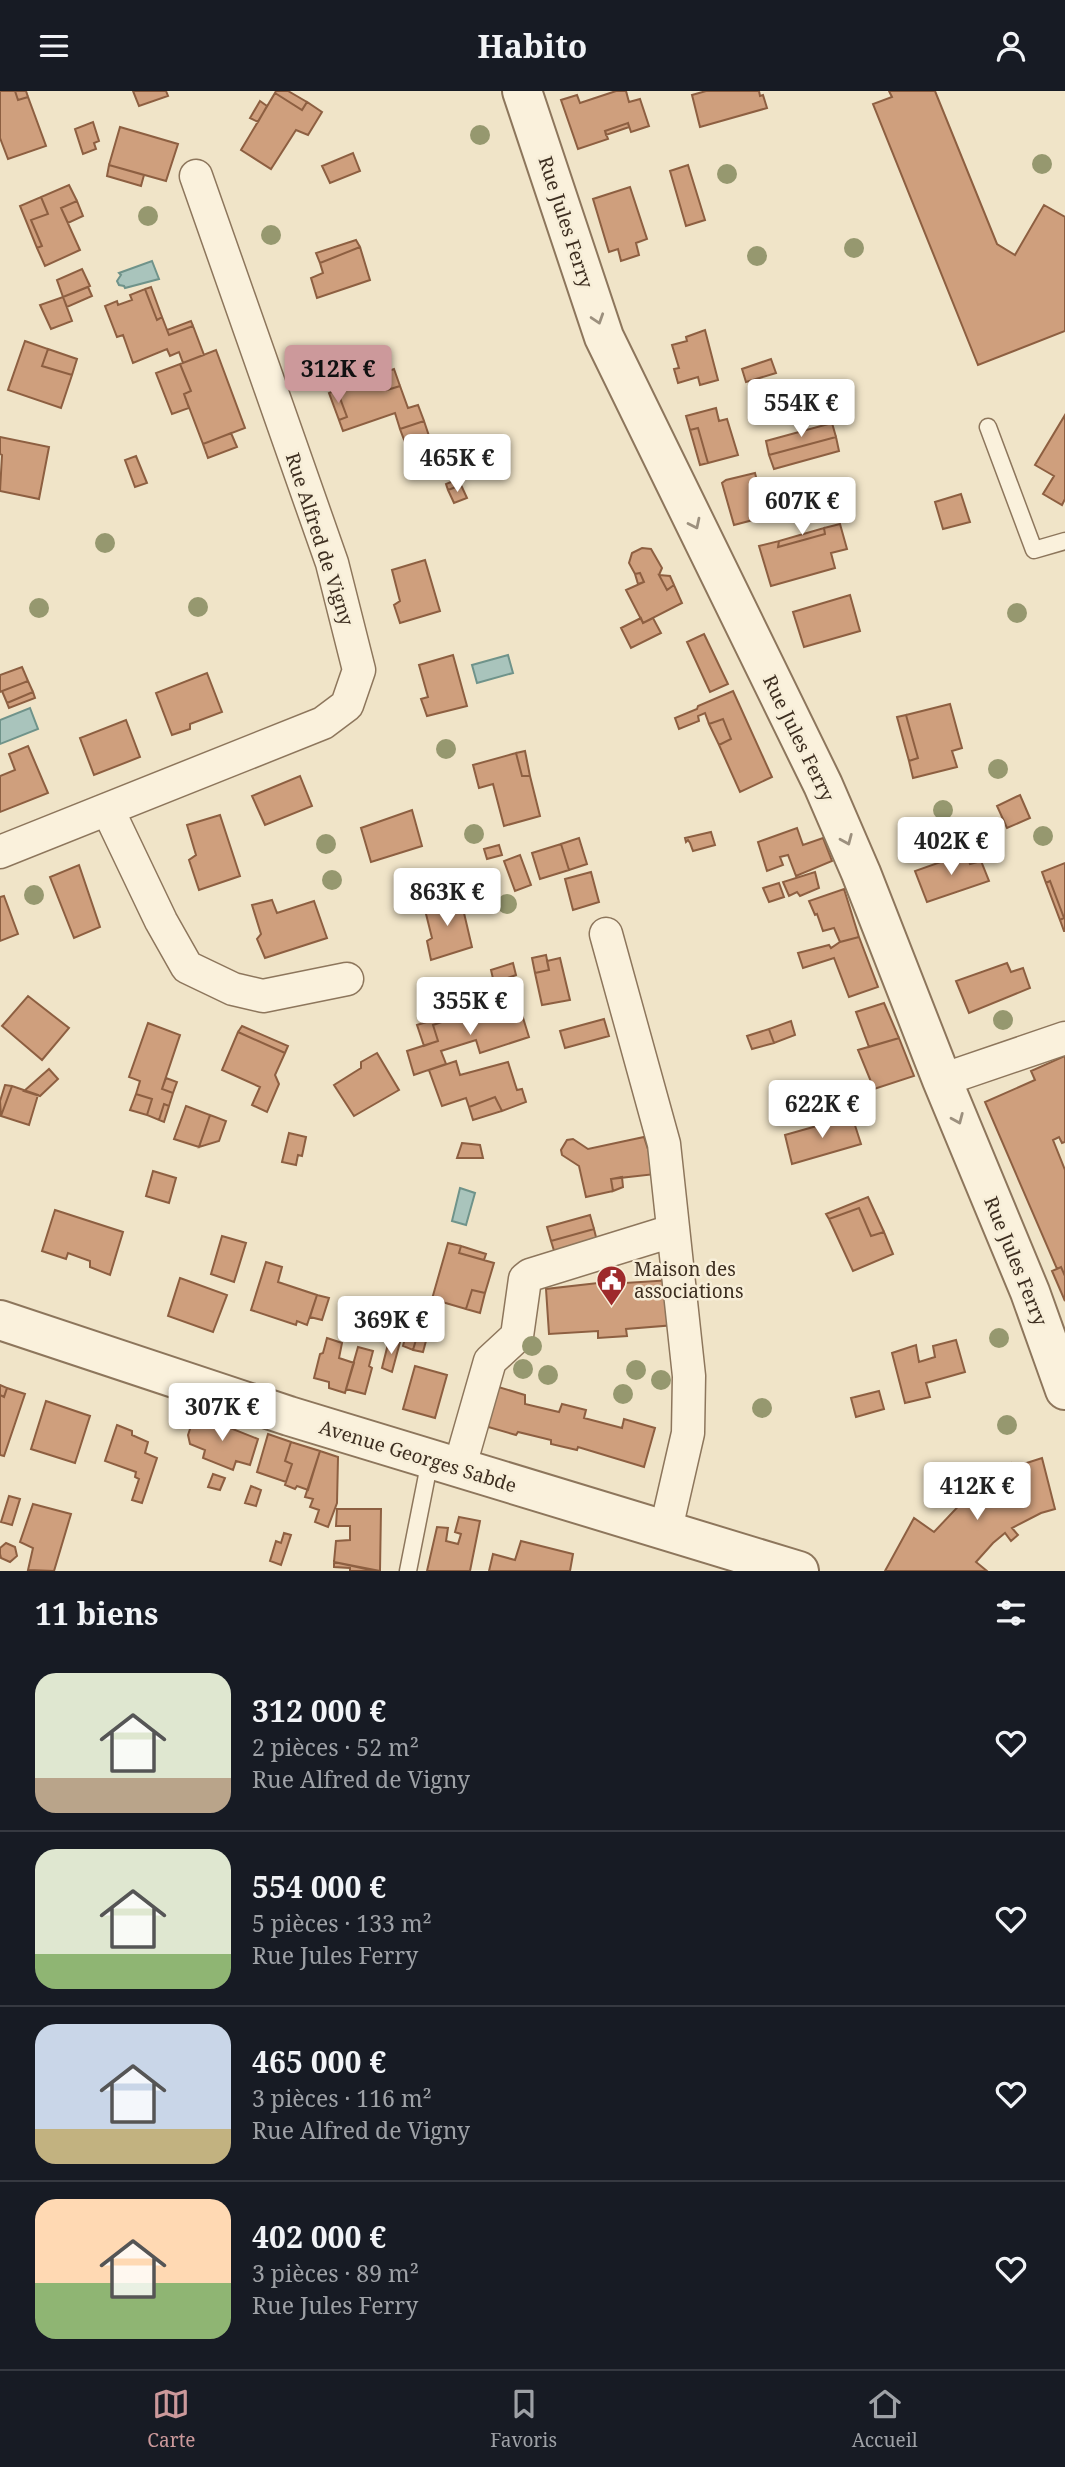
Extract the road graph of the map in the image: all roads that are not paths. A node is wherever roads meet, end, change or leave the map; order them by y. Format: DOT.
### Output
graph roads {
  1 [pos="522,91"];
  2 [pos="196,176"];
  3 [pos="988,427"];
  4 [pos="1065,541"];
  5 [pos="108,810"];
  6 [pos="0,852"];
  7 [pos="606,934"];
  8 [pos="347,979"];
  9 [pos="1065,1038"];
  10 [pos="942,1080"];
  11 [pos="672,1231"];
  12 [pos="0,1320"];
  13 [pos="1065,1390"];
  14 [pos="444,1464"];
  15 [pos="666,1529"];
  16 [pos="778,1568"];
  17 [pos="408,1571"];
  1 -- 10 [label="street, Rue Jules Ferry, one-way"];
  2 -- 5 [label="street, Rue Alfred de Vigny"];
  3 -- 4 [label="lane"];
  5 -- 6 [label="street, Rue Alfred de Vigny"];
  5 -- 8 [label="street"];
  7 -- 11 [label="street"];
  9 -- 10 [label="street"];
  10 -- 13 [label="street, Rue Jules Ferry, one-way"];
  11 -- 14 [label="street"];
  11 -- 15 [label="street"];
  12 -- 14 [label="street, Avenue Georges Sabde"];
  14 -- 15 [label="street, Avenue Georges Sabde"];
  14 -- 17 [label="lane"];
  15 -- 16 [label="street, Avenue Georges Sabde"];
}
